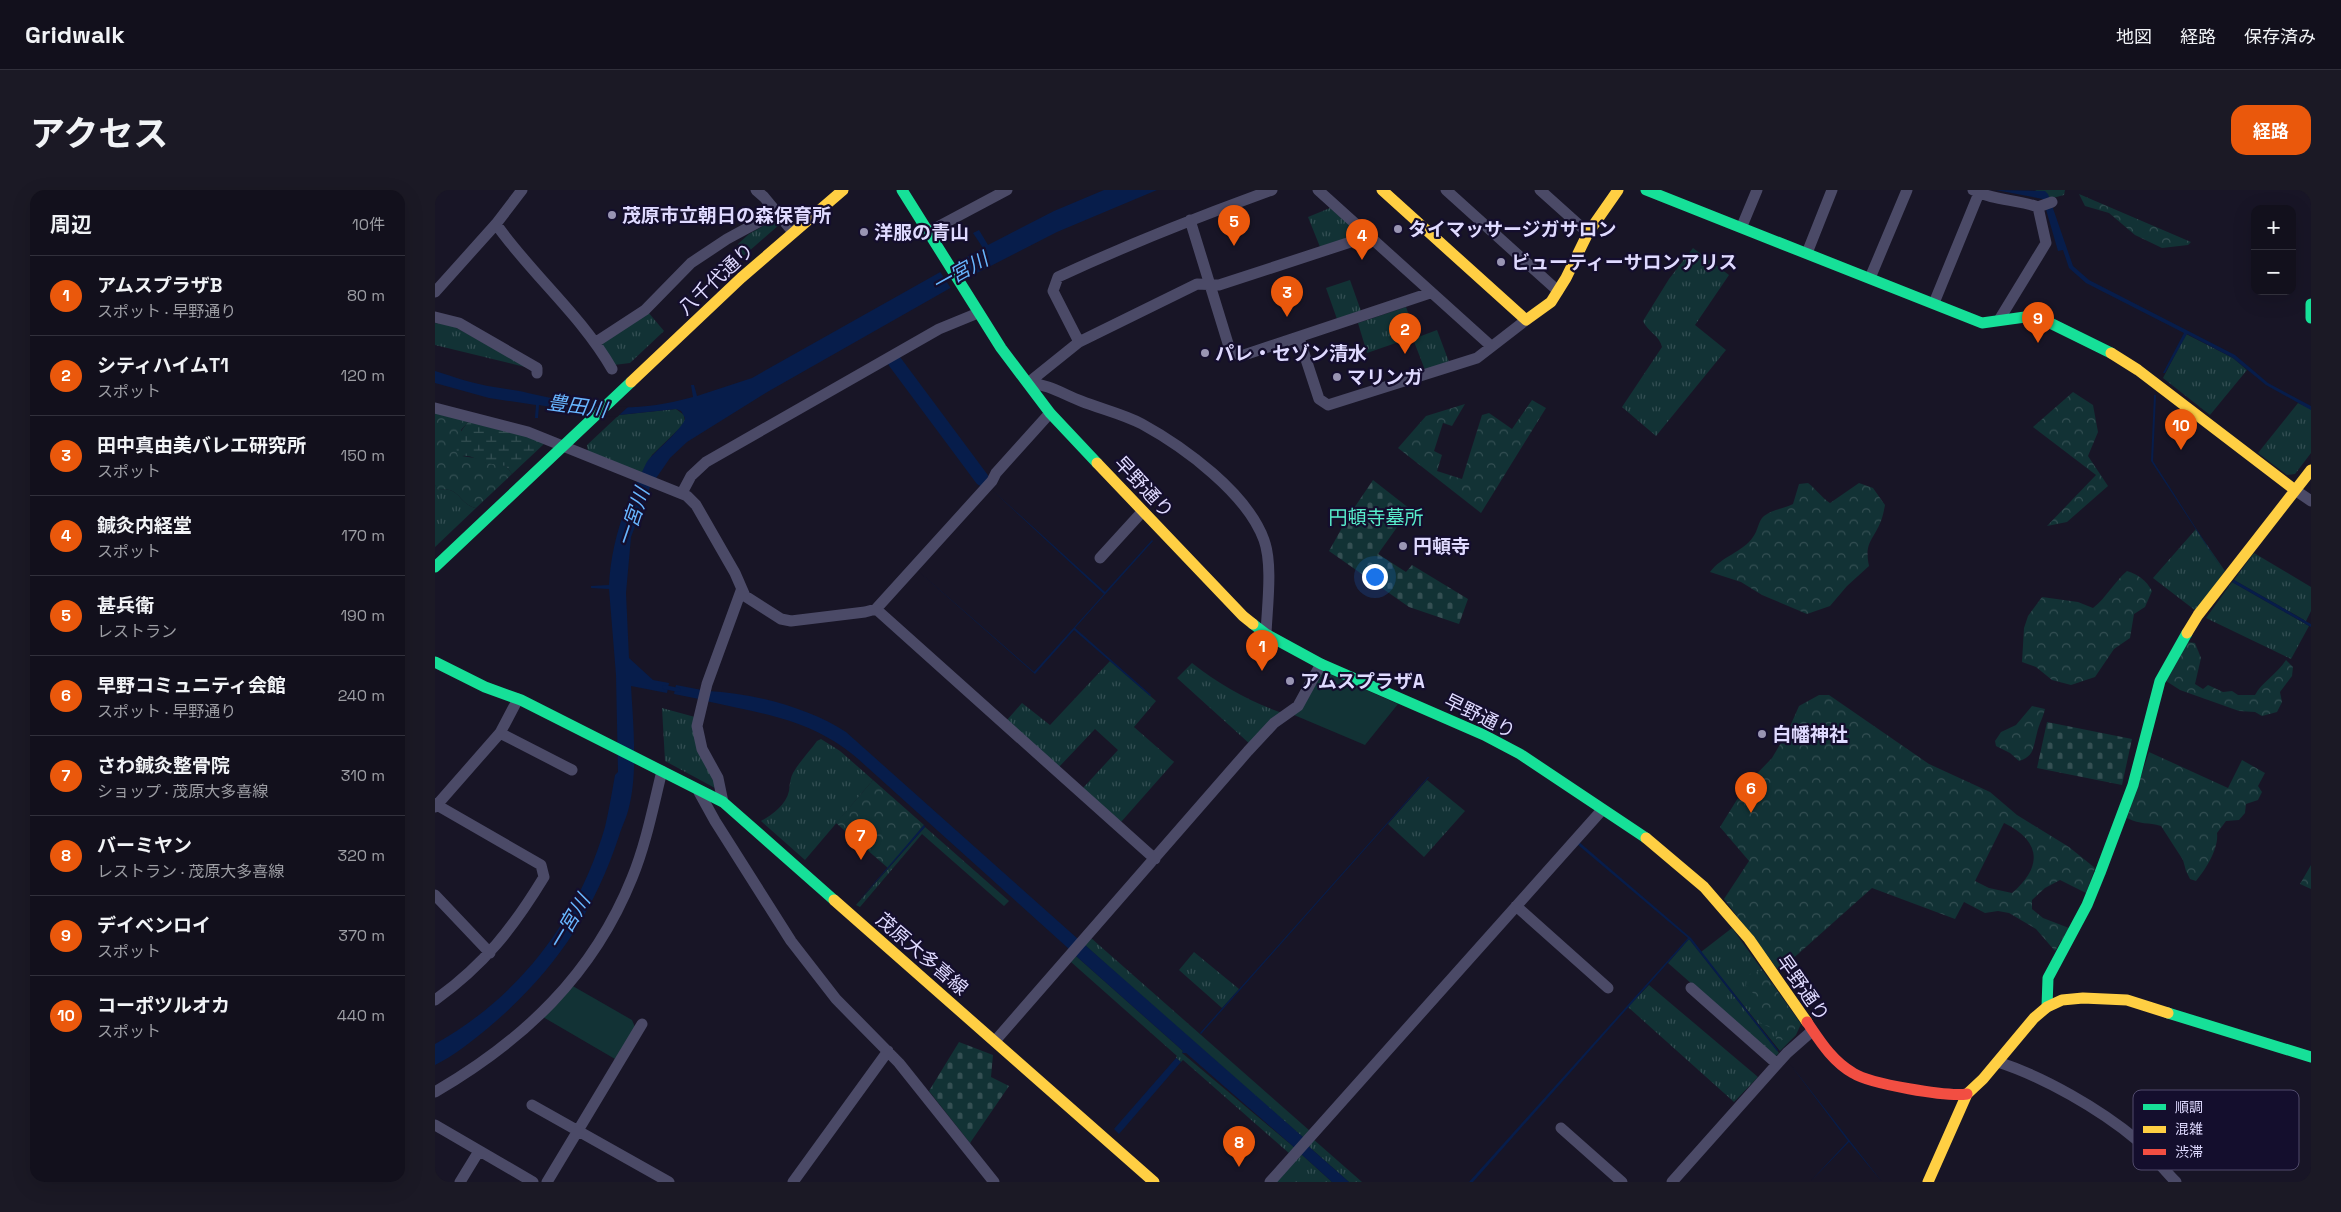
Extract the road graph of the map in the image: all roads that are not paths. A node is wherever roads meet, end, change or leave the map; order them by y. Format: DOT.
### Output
graph roads {
  1 [pos="522,190"];
  2 [pos="756,190"];
  3 [pos="843,190"];
  4 [pos="902,190"];
  5 [pos="1007,190"];
  6 [pos="1272,190"];
  7 [pos="1318,190"];
  8 [pos="1382,190"];
  9 [pos="1446,190"];
  10 [pos="1540,190"];
  11 [pos="1617,190"];
  12 [pos="1646,190"];
  13 [pos="1757,190"];
  14 [pos="1832,190"];
  15 [pos="1907,190"];
  16 [pos="1976,192"];
  17 [pos="775,213"];
  18 [pos="1190,220"];
  19 [pos="496,224"];
  20 [pos="1742,226"];
  21 [pos="793,232"];
  22 [pos="1588,233"];
  23 [pos="931,236"];
  24 [pos="1369,236"];
  25 [pos="1807,252"];
  26 [pos="1870,278"];
  27 [pos="1210,284"];
  28 [pos="1558,291"];
  29 [pos="435,292"];
  30 [pos="1430,293"];
  31 [pos="1934,303"];
  32 [pos="2311,304"];
  33 [pos="977,311"];
  34 [pos="435,317"];
  35 [pos="2311,318"];
  36 [pos="1526,320"];
  37 [pos="1999,320"];
  38 [pos="1299,338"];
  39 [pos="596,342"];
  40 [pos="1079,342"];
  41 [pos="1491,346"];
  42 [pos="612,369"];
  43 [pos="537,373"];
  44 [pos="1028,382"];
  45 [pos="435,408"];
  46 [pos="1051,413"];
  47 [pos="567,442"];
  48 [pos="2311,470"];
  49 [pos="2295,490"];
  50 [pos="681,493"];
  51 [pos="2311,501"];
  52 [pos="1142,512"];
  53 [pos="1100,558"];
  54 [pos="435,567"];
  55 [pos="741,590"];
  56 [pos="876,608"];
  57 [pos="1266,634"];
  58 [pos="435,662"];
  59 [pos="1321,664"];
  60 [pos="435,674"];
  61 [pos="485,687"];
  62 [pos="518,699"];
  63 [pos="500,733"];
  64 [pos="572,770"];
  65 [pos="659,770"];
  66 [pos="698,790"];
  67 [pos="723,802"];
  68 [pos="436,806"];
  69 [pos="1602,810"];
  70 [pos="1155,859"];
  71 [pos="435,895"];
  72 [pos="1516,906"];
  73 [pos="490,953"];
  74 [pos="1608,988"];
  75 [pos="1691,988"];
  76 [pos="435,1000"];
  77 [pos="2047,1007"];
  78 [pos="642,1024"];
  79 [pos="1812,1030"];
  80 [pos="995,1041"];
  81 [pos="888,1051"];
  82 [pos="2311,1056"];
  83 [pos="1998,1062"];
  84 [pos="1777,1064"];
  85 [pos="435,1092"];
  86 [pos="1967,1094"];
  87 [pos="532,1105"];
  88 [pos="435,1125"];
  89 [pos="1561,1128"];
  90 [pos="578,1131"];
  91 [pos="2133,1137"];
  92 [pos="479,1151"];
  93 [pos="2165,1170"];
  94 [pos="795,1181"];
  95 [pos="460,1182"];
  96 [pos="533,1182"];
  97 [pos="547,1182"];
  98 [pos="669,1182"];
  99 [pos="994,1182"];
  100 [pos="1154,1182"];
  101 [pos="1270,1182"];
  102 [pos="1622,1182"];
  103 [pos="1672,1182"];
  104 [pos="1928,1182"];
  105 [pos="2176,1182"];
  1 -- 19 [label="street"];
  2 -- 17 [label="street"];
  3 -- 21 [label="street, 八千代通り"];
  4 -- 23 [label="street"];
  5 -- 23 [label="street"];
  6 -- 18 [label="street"];
  7 -- 24 [label="street"];
  8 -- 36 [label="street"];
  9 -- 28 [label="street"];
  10 -- 22 [label="street"];
  11 -- 22 [label="street"];
  12 -- 20 [label="street"];
  13 -- 20 [label="street"];
  14 -- 25 [label="street"];
  15 -- 26 [label="street"];
  16 -- 31 [label="street"];
  16 -- 37 [label="street"];
  17 -- 21 [label="street"];
  17 -- 39 [label="street"];
  18 -- 27 [label="street"];
  18 -- 40 [label="street"];
  19 -- 29 [label="street"];
  19 -- 39 [label="street"];
  20 -- 25 [label="street"];
  21 -- 47 [label="street, 八千代通り"];
  22 -- 28 [label="street"];
  23 -- 33 [label="street, 早野通り"];
  24 -- 27 [label="street"];
  24 -- 30 [label="street"];
  25 -- 26 [label="street"];
  26 -- 31 [label="street"];
  27 -- 38 [label="street"];
  27 -- 40 [label="street"];
  28 -- 36 [label="street"];
  30 -- 38 [label="street"];
  30 -- 41 [label="street"];
  31 -- 37 [label="street"];
  32 -- 35 [label="street"];
  33 -- 44 [label="street, 早野通り"];
  33 -- 50 [label="street"];
  34 -- 43 [label="street"];
  36 -- 41 [label="street"];
  37 -- 49 [label="street"];
  38 -- 41 [label="street"];
  39 -- 42 [label="street"];
  40 -- 44 [label="street"];
  44 -- 46 [label="street, 早野通り"];
  44 -- 57 [label="street"];
  45 -- 47 [label="street"];
  46 -- 52 [label="street, 早野通り"];
  46 -- 56 [label="street"];
  47 -- 50 [label="street"];
  47 -- 54 [label="street"];
  48 -- 49 [label="street"];
  49 -- 51 [label="street"];
  49 -- 77 [label="street"];
  50 -- 55 [label="street"];
  52 -- 53 [label="street"];
  52 -- 57 [label="street, 早野通り"];
  55 -- 56 [label="street"];
  55 -- 67 [label="street"];
  56 -- 70 [label="street"];
  57 -- 59 [label="street, 早野通り"];
  58 -- 61 [label="street"];
  59 -- 69 [label="street, 早野通り"];
  59 -- 70 [label="street"];
  60 -- 61 [label="street"];
  61 -- 62 [label="street"];
  62 -- 63 [label="street"];
  62 -- 65 [label="street, 茂原大多喜線"];
  63 -- 64 [label="street"];
  63 -- 68 [label="street"];
  65 -- 66 [label="street, 茂原大多喜線"];
  65 -- 85 [label="street"];
  66 -- 67 [label="street, 茂原大多喜線"];
  66 -- 81 [label="street"];
  67 -- 80 [label="street, 茂原大多喜線"];
  68 -- 73 [label="street"];
  69 -- 72 [label="street"];
  69 -- 79 [label="street, 早野通り"];
  70 -- 80 [label="street"];
  71 -- 73 [label="street"];
  72 -- 74 [label="street"];
  72 -- 101 [label="street"];
  73 -- 76 [label="street"];
  75 -- 84 [label="street"];
  77 -- 82 [label="street"];
  77 -- 83 [label="street"];
  78 -- 90 [label="street"];
  79 -- 84 [label="street"];
  79 -- 86 [label="street, 早野通り"];
  80 -- 100 [label="street, 茂原大多喜線"];
  81 -- 94 [label="street"];
  81 -- 99 [label="street"];
  83 -- 86 [label="street"];
  83 -- 91 [label="street"];
  84 -- 103 [label="street"];
  86 -- 104 [label="street"];
  87 -- 90 [label="street"];
  88 -- 92 [label="street"];
  89 -- 102 [label="street"];
  90 -- 97 [label="street"];
  90 -- 98 [label="street"];
  92 -- 95 [label="street"];
  92 -- 96 [label="street"];
  93 -- 105 [label="street"];
}
